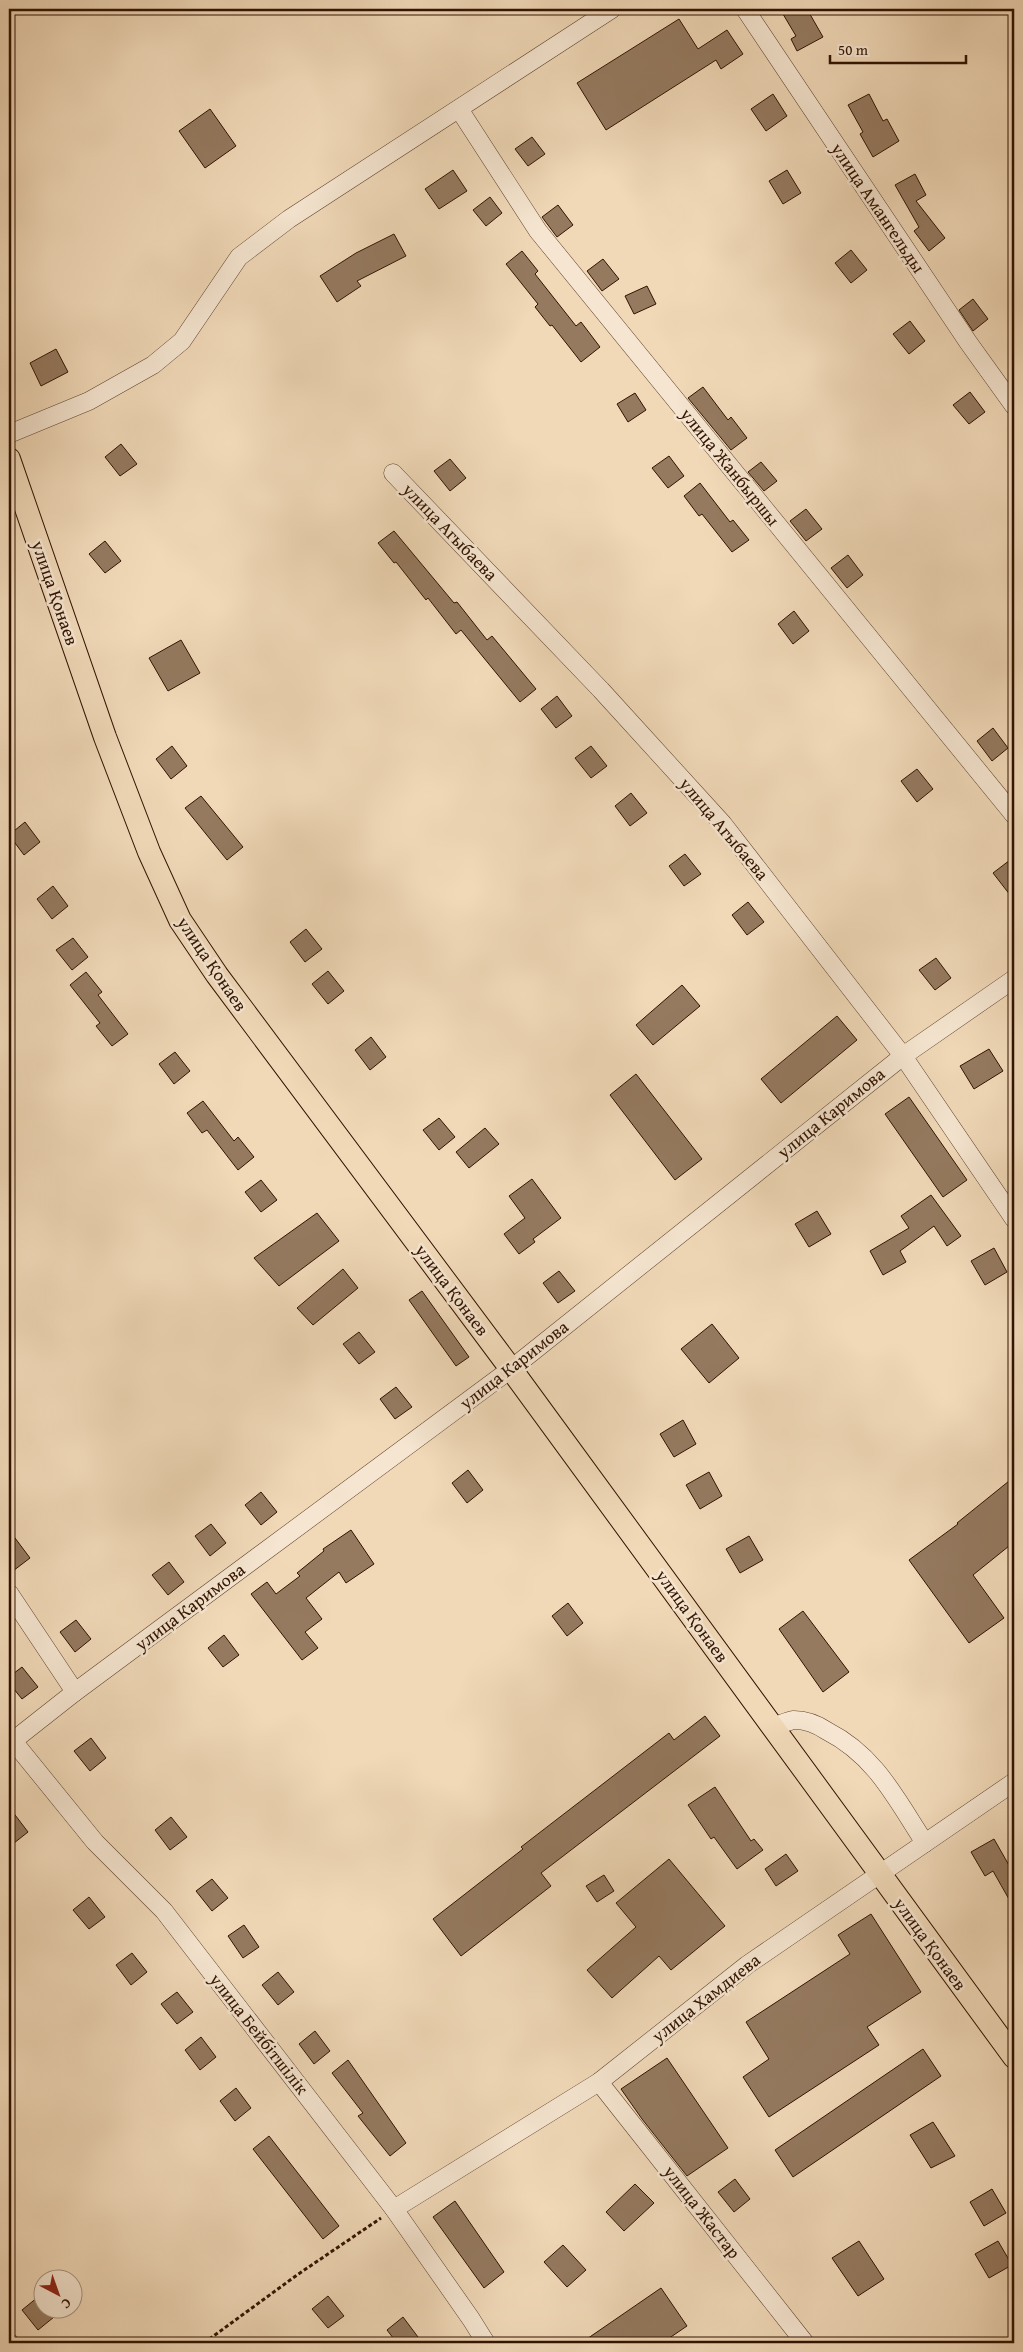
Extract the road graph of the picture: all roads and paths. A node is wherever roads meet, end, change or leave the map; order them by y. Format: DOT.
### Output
graph roads {
  1 [pos="612,9"];
  2 [pos="745,9"];
  3 [pos="459,109"];
  4 [pos="1014,406"];
  5 [pos="9,434"];
  6 [pos="9,459"];
  7 [pos="393,473"];
  8 [pos="1014,815"];
  9 [pos="1014,979"];
  10 [pos="903,1056"];
  11 [pos="1014,1219"];
  12 [pos="511,1369"];
  13 [pos="9,1593"];
  14 [pos="75,1692"];
  15 [pos="772,1727"];
  16 [pos="11,1743"];
  17 [pos="1014,1782"];
  18 [pos="924,1843"];
  19 [pos="880,1875"];
  20 [pos="1014,2057"];
  21 [pos="599,2082"];
  22 [pos="394,2209"];
  23 [pos="204,2343"];
  24 [pos="486,2343"];
  25 [pos="805,2343"];
  1 -- 3 [label="street"];
  2 -- 4 [label="street, улица Амангельды"];
  3 -- 5 [label="street"];
  3 -- 8 [label="street, улица Жанбыршы"];
  6 -- 12 [label="main road, улица Қонаев"];
  7 -- 10 [label="street, улица Агыбаева"];
  9 -- 10 [label="street, улица Каримова"];
  10 -- 11 [label="street, улица Агыбаева"];
  10 -- 12 [label="street, улица Каримова"];
  12 -- 14 [label="street, улица Каримова"];
  12 -- 15 [label="main road, улица Қонаев"];
  13 -- 14 [label="street"];
  14 -- 16 [label="street, улица Каримова"];
  15 -- 18 [label="street"];
  15 -- 19 [label="main road, улица Қонаев"];
  16 -- 22 [label="street, улица Бейбітшілік"];
  17 -- 18 [label="street, улица Хамдиева"];
  18 -- 19 [label="street, улица Хамдиева"];
  19 -- 20 [label="main road, улица Қонаев"];
  19 -- 21 [label="street, улица Хамдиева"];
  21 -- 22 [label="street, улица Хамдиева"];
  21 -- 25 [label="street, улица Жастар"];
  22 -- 23 [label="path"];
  22 -- 24 [label="street, улица Бейбітшілік"];
}
